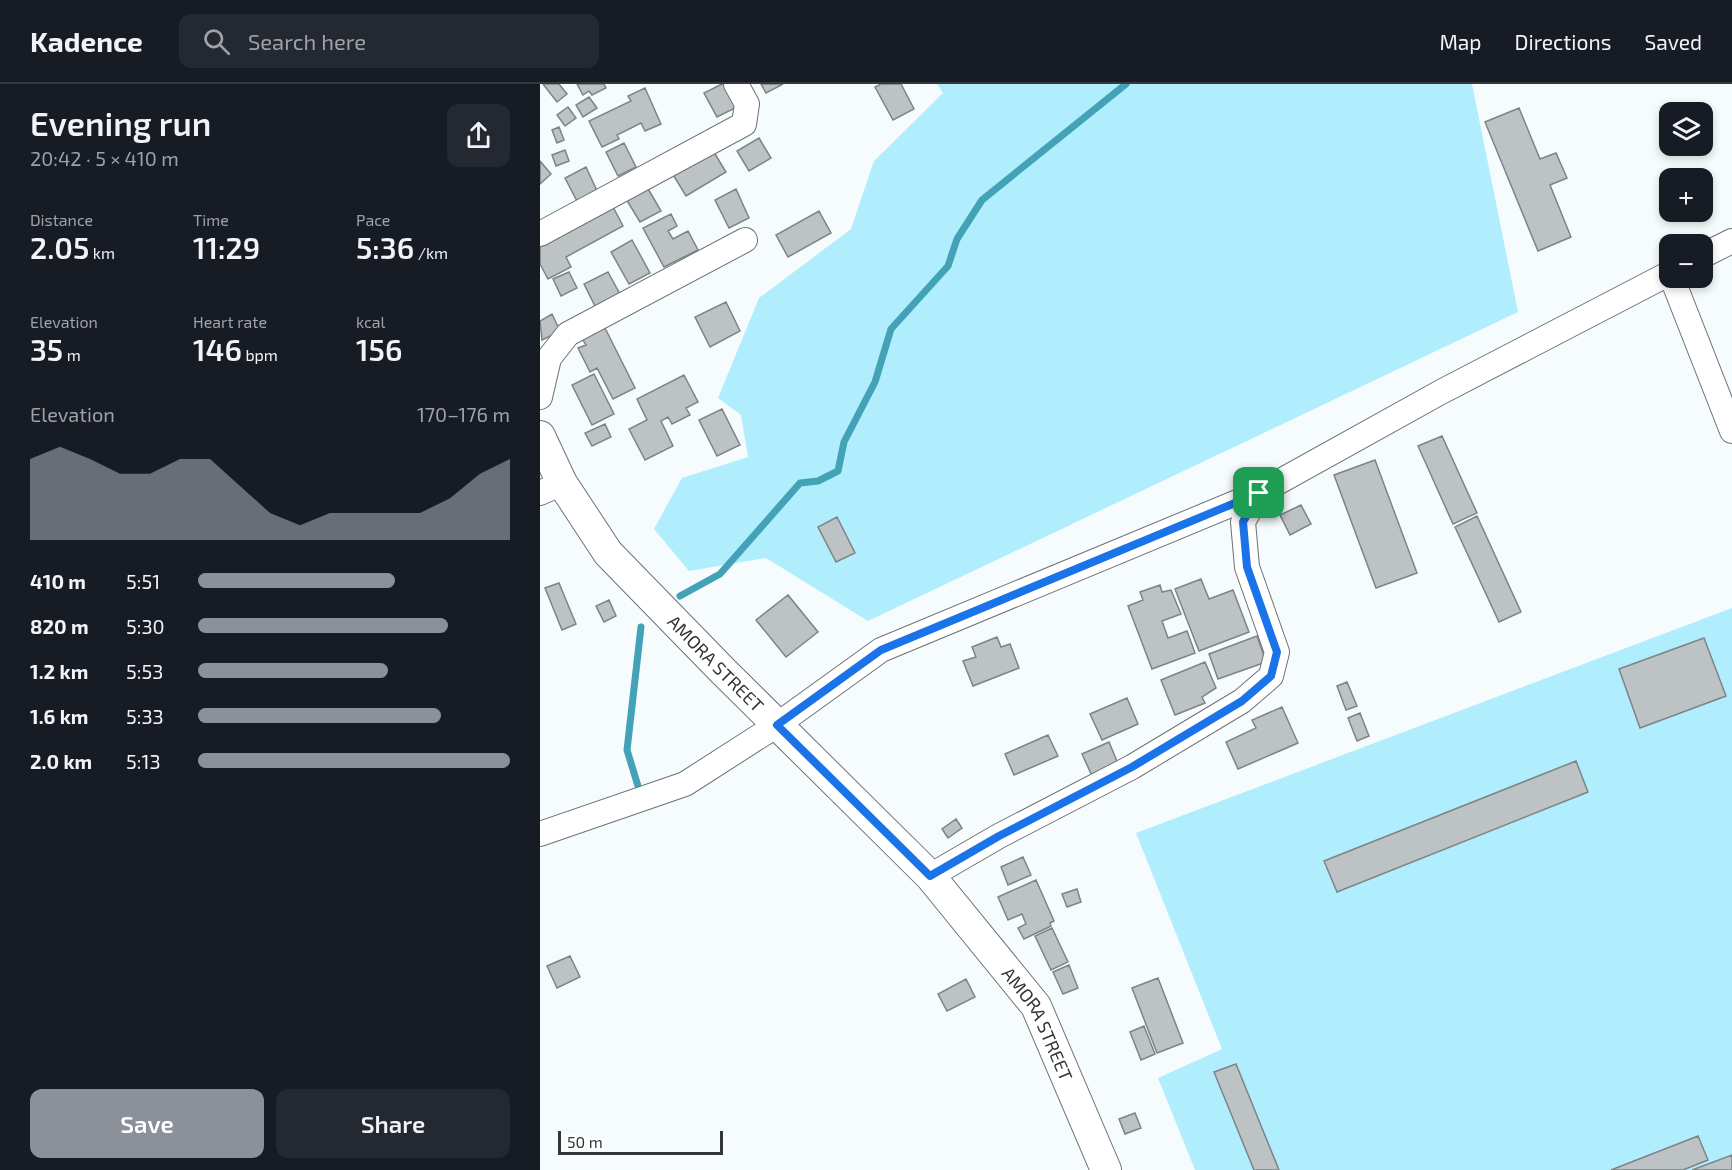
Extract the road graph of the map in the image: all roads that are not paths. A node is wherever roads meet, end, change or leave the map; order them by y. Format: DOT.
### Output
graph roads {
  1 [pos="736,84"];
  2 [pos="540,234"];
  3 [pos="745,240"];
  4 [pos="1732,240"];
  5 [pos="1713,250"];
  6 [pos="1659,279"];
  7 [pos="1676,288"];
  8 [pos="540,397"];
  9 [pos="1732,431"];
  10 [pos="540,436"];
  11 [pos="551,488"];
  12 [pos="1259,493"];
  13 [pos="777,725"];
  14 [pos="540,834"];
  15 [pos="930,876"];
  16 [pos="1106,1170"];
  1 -- 2 [label="street"];
  3 -- 8 [label="street"];
  4 -- 5 [label="street"];
  6 -- 12 [label="street"];
  7 -- 9 [label="street"];
  10 -- 11 [label="street, AMORA STREET"];
  11 -- 13 [label="street, AMORA STREET"];
  12 -- 13 [label="street"];
  12 -- 15 [label="street"];
  13 -- 14 [label="street"];
  13 -- 15 [label="street, AMORA STREET"];
  15 -- 16 [label="street, AMORA STREET"];
}
